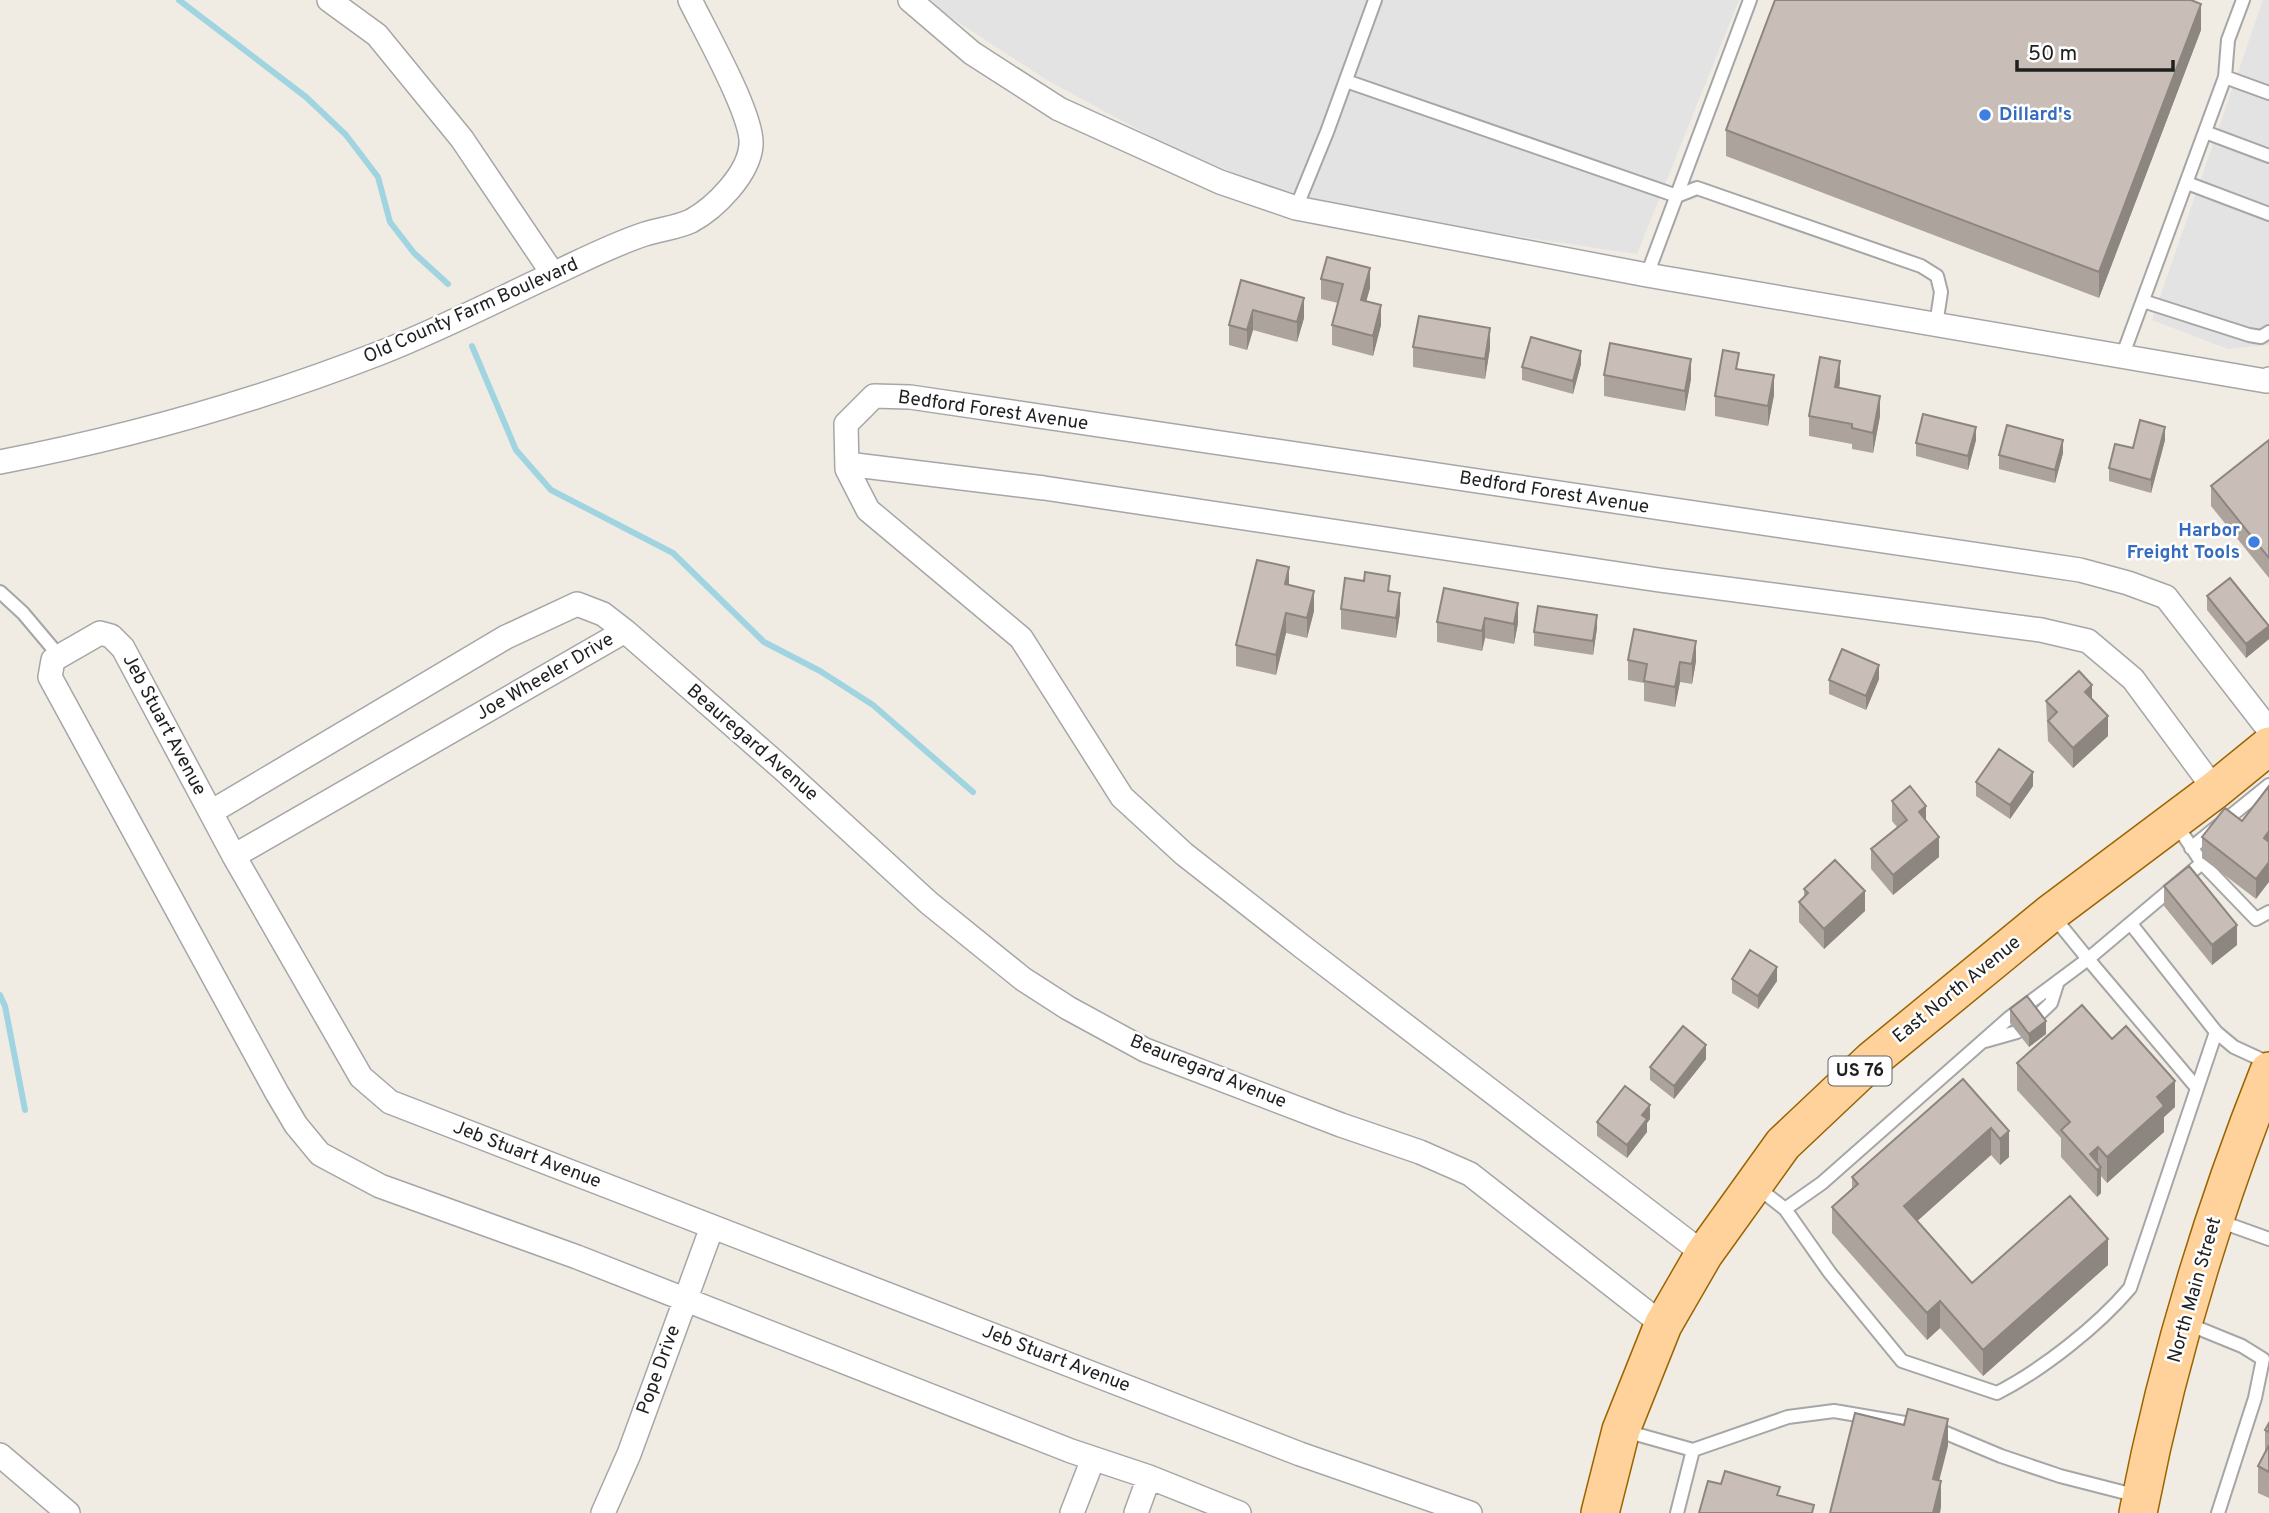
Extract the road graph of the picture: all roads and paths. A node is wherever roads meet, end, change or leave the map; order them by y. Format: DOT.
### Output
graph roads {
  1 [pos="329,0"];
  2 [pos="690,0"];
  3 [pos="1374,0"];
  4 [pos="1750,0"];
  5 [pos="2243,0"];
  6 [pos="922,4"];
  7 [pos="2225,77"];
  8 [pos="1346,81"];
  9 [pos="2269,93"];
  10 [pos="2205,132"];
  11 [pos="2269,156"];
  12 [pos="2187,183"];
  13 [pos="1676,196"];
  14 [pos="1296,208"];
  15 [pos="2269,214"];
  16 [pos="553,274"];
  17 [pos="1647,275"];
  18 [pos="2143,301"];
  19 [pos="1936,325"];
  20 [pos="2269,332"];
  21 [pos="2123,357"];
  22 [pos="2269,379"];
  23 [pos="0,462"];
  24 [pos="847,464"];
  25 [pos="0,593"];
  26 [pos="625,631"];
  27 [pos="60,657"];
  28 [pos="2269,743"];
  29 [pos="2269,785"];
  30 [pos="2215,790"];
  31 [pos="211,812"];
  32 [pos="2182,834"];
  33 [pos="234,856"];
  34 [pos="2202,863"];
  35 [pos="2269,912"];
  36 [pos="2051,913"];
  37 [pos="2131,924"];
  38 [pos="2088,959"];
  39 [pos="2058,981"];
  40 [pos="2034,1019"];
  41 [pos="2017,1032"];
  42 [pos="2216,1032"];
  43 [pos="1981,1042"];
  44 [pos="2266,1083"];
  45 [pos="2197,1088"];
  46 [pos="1754,1184"];
  47 [pos="1785,1209"];
  48 [pos="2215,1220"];
  49 [pos="712,1227"];
  50 [pos="2269,1239"];
  51 [pos="1704,1254"];
  52 [pos="684,1298"];
  53 [pos="2184,1322"];
  54 [pos="1663,1325"];
  55 [pos="1621,1430"];
  56 [pos="1693,1450"];
  57 [pos="0,1455"];
  58 [pos="1093,1459"];
  59 [pos="1149,1477"];
  60 [pos="2140,1505"];
  61 [pos="68,1513"];
  62 [pos="603,1513"];
  63 [pos="1072,1513"];
  64 [pos="1136,1513"];
  65 [pos="1239,1513"];
  66 [pos="1470,1513"];
  67 [pos="1600,1513"];
  68 [pos="1677,1513"];
  69 [pos="2218,1513"];
  1 -- 16 [label="street"];
  2 -- 16 [label="street, Old County Farm Boulevard"];
  3 -- 8 [label="lane"];
  4 -- 13 [label="lane"];
  5 -- 7 [label="lane"];
  6 -- 14 [label="street"];
  7 -- 9 [label="lane"];
  7 -- 10 [label="lane"];
  8 -- 13 [label="lane"];
  8 -- 14 [label="lane"];
  10 -- 11 [label="lane"];
  10 -- 12 [label="lane"];
  12 -- 15 [label="lane"];
  12 -- 18 [label="lane"];
  13 -- 17 [label="lane"];
  13 -- 19 [label="lane"];
  14 -- 17 [label="street"];
  16 -- 23 [label="street, Old County Farm Boulevard"];
  17 -- 19 [label="street"];
  18 -- 20 [label="lane"];
  18 -- 21 [label="lane"];
  19 -- 21 [label="street"];
  21 -- 22 [label="street"];
  24 -- 28 [label="street, Bedford Forest Avenue"];
  24 -- 30 [label="street"];
  24 -- 51 [label="street"];
  25 -- 27 [label="lane"];
  26 -- 31 [label="street, Joe Wheeler Drive"];
  26 -- 33 [label="street, Joe Wheeler Drive"];
  26 -- 54 [label="street, Beauregard Avenue"];
  27 -- 31 [label="street, Jeb Stuart Avenue"];
  27 -- 52 [label="street"];
  28 -- 30 [label="main road, East North Avenue / US 76"];
  29 -- 32 [label="lane"];
  30 -- 32 [label="main road, East North Avenue / US 76"];
  31 -- 33 [label="street, Jeb Stuart Avenue"];
  32 -- 34 [label="lane"];
  32 -- 36 [label="main road, East North Avenue / US 76"];
  33 -- 49 [label="street, Jeb Stuart Avenue"];
  34 -- 35 [label="lane"];
  34 -- 37 [label="lane"];
  36 -- 38 [label="lane"];
  36 -- 46 [label="main road, East North Avenue / US 76"];
  37 -- 38 [label="lane"];
  37 -- 42 [label="lane"];
  38 -- 39 [label="lane"];
  38 -- 45 [label="lane"];
  39 -- 40 [label="lane"];
  39 -- 43 [label="lane"];
  41 -- 43 [label="lane"];
  42 -- 44 [label="lane"];
  42 -- 45 [label="lane"];
  43 -- 47 [label="lane"];
  44 -- 48 [label="main road, North Main Street"];
  45 -- 47 [label="lane"];
  46 -- 47 [label="lane"];
  46 -- 51 [label="main road, East North Avenue / US 76"];
  48 -- 50 [label="lane"];
  48 -- 53 [label="main road, North Main Street"];
  49 -- 52 [label="street, Pope Drive"];
  49 -- 66 [label="street, Jeb Stuart Avenue"];
  51 -- 54 [label="main road, East North Avenue / US 76"];
  52 -- 58 [label="street"];
  52 -- 62 [label="street, Pope Drive"];
  53 -- 60 [label="main road, North Main Street"];
  53 -- 69 [label="lane"];
  54 -- 55 [label="main road, East North Avenue / US 76"];
  55 -- 56 [label="lane"];
  55 -- 67 [label="main road, East North Avenue / US 76"];
  56 -- 60 [label="lane"];
  56 -- 68 [label="lane"];
  57 -- 61 [label="street"];
  58 -- 59 [label="street"];
  58 -- 63 [label="street"];
  59 -- 64 [label="street"];
  59 -- 65 [label="street"];
}
